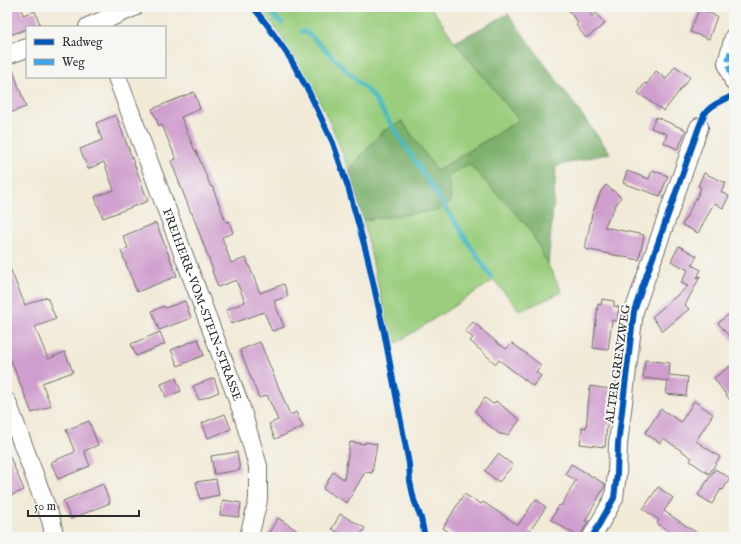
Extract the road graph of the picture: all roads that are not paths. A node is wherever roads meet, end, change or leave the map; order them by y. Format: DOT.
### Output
graph roads {
  1 [pos="134,7"];
  2 [pos="94,26"];
  3 [pos="734,37"];
  4 [pos="26,48"];
  5 [pos="7,54"];
  6 [pos="117,78"];
  7 [pos="734,82"];
  8 [pos="699,127"];
  9 [pos="7,402"];
  10 [pos="53,537"];
  11 [pos="249,537"];
  12 [pos="592,537"];
  1 -- 2 [label="street"];
  3 -- 7 [label="street"];
  4 -- 5 [label="street"];
  6 -- 11 [label="street, FREIHERR-VOM-STEIN-STRASSE"];
  8 -- 12 [label="street, ALTER GRENZWEG"];
  9 -- 10 [label="street"];
}
